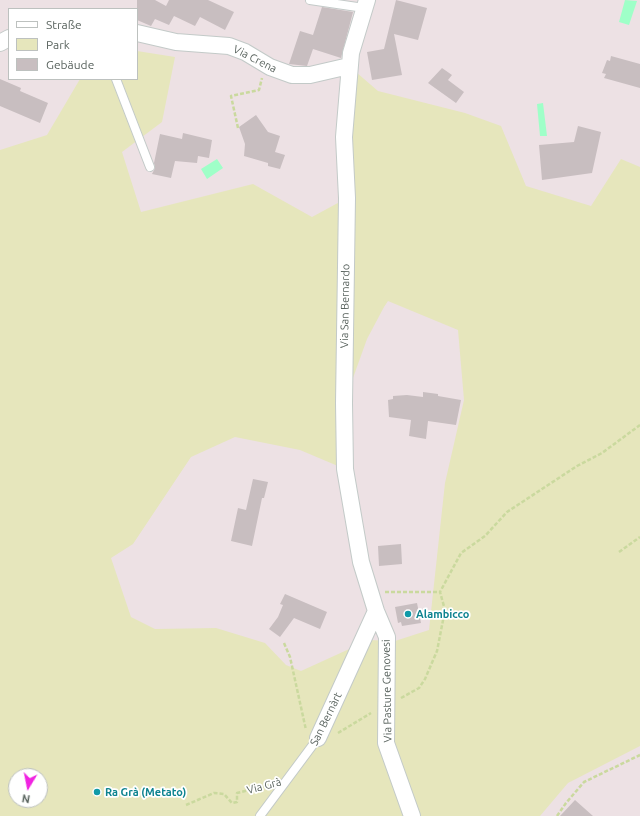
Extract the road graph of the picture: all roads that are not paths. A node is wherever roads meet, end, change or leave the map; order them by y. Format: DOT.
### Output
graph roads {
  1 [pos="310,0"];
  2 [pos="366,4"];
  3 [pos="138,33"];
  4 [pos="349,66"];
  5 [pos="116,80"];
  6 [pos="150,167"];
  7 [pos="376,611"];
  8 [pos="318,738"];
  9 [pos="260,816"];
  10 [pos="412,816"];
  1 -- 2 [label="lane"];
  2 -- 4 [label="street, Via San Bernardo"];
  3 -- 4 [label="street, Via Crena"];
  4 -- 7 [label="street, Via San Bernardo"];
  5 -- 6 [label="lane"];
  7 -- 8 [label="street, San Bernàrt"];
  7 -- 10 [label="street, Via Pasture Genovesi"];
  8 -- 9 [label="lane, San Bernàrt"];
}
